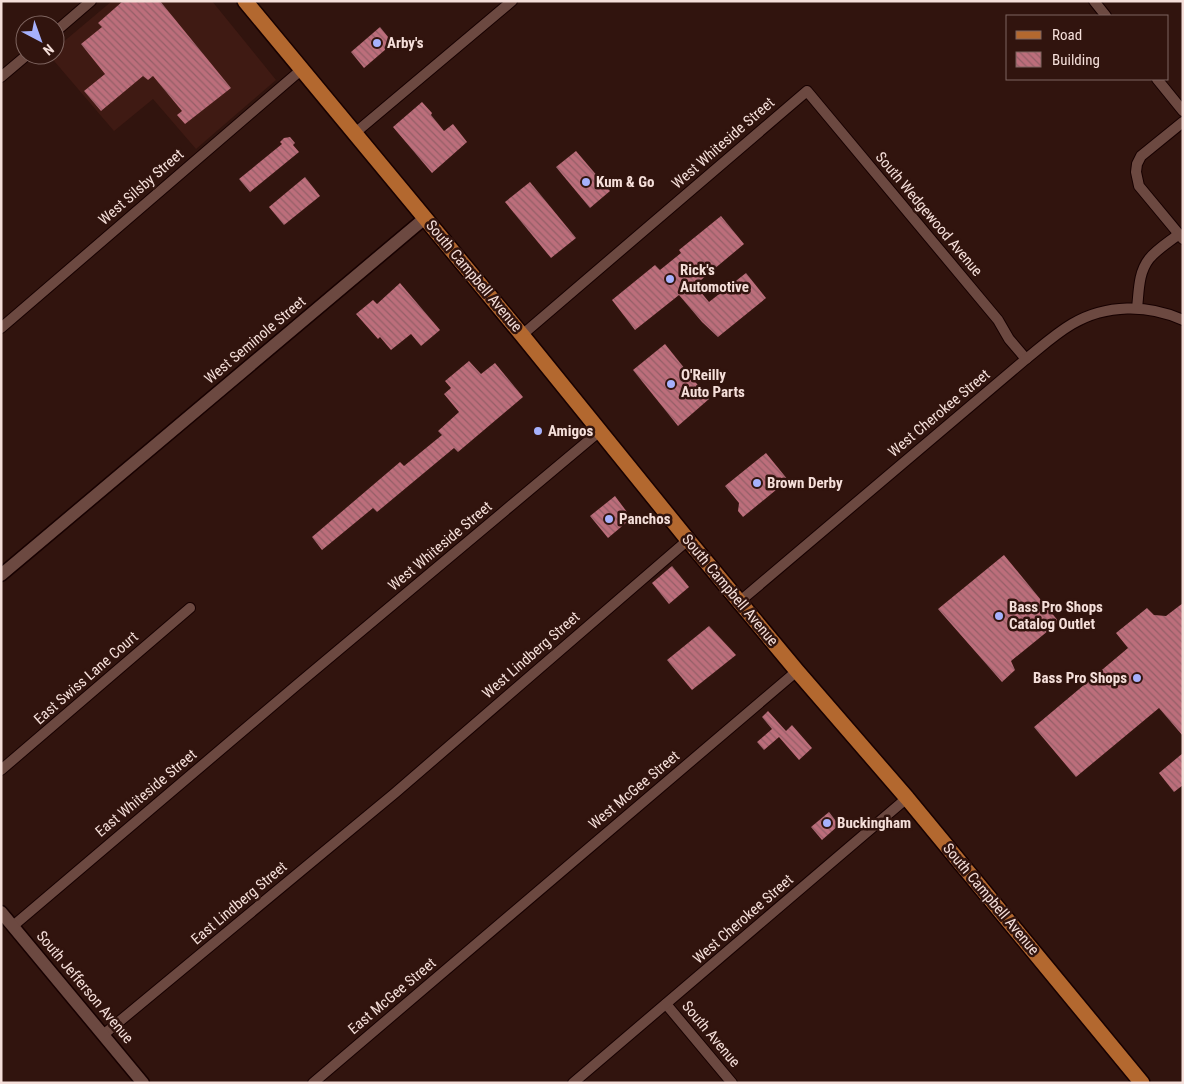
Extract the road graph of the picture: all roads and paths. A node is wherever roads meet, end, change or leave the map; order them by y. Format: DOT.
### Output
graph roads {
  1 [pos="91,1"];
  2 [pos="245,1"];
  3 [pos="512,1"];
  4 [pos="1094,1"];
  5 [pos="1105,15"];
  6 [pos="65,23"];
  7 [pos="15,65"];
  8 [pos="301,70"];
  9 [pos="1,77"];
  10 [pos="1158,80"];
  11 [pos="806,91"];
  12 [pos="1183,111"];
  13 [pos="1183,122"];
  14 [pos="355,133"];
  15 [pos="425,218"];
  16 [pos="1181,236"];
  17 [pos="1137,308"];
  18 [pos="1183,320"];
  19 [pos="1,328"];
  20 [pos="522,335"];
  21 [pos="1026,359"];
  22 [pos="600,431"];
  23 [pos="688,540"];
  24 [pos="1,575"];
  25 [pos="739,602"];
  26 [pos="190,608"];
  27 [pos="797,671"];
  28 [pos="298,684"];
  29 [pos="1,770"];
  30 [pos="395,793"];
  31 [pos="907,798"];
  32 [pos="1,912"];
  33 [pos="13,926"];
  34 [pos="491,932"];
  35 [pos="666,1004"];
  36 [pos="103,1036"];
  37 [pos="143,1083"];
  38 [pos="313,1083"];
  39 [pos="574,1083"];
  40 [pos="732,1083"];
  41 [pos="1142,1083"];
  1 -- 6 [label="street"];
  2 -- 8 [label="main road, South Campbell Avenue"];
  3 -- 14 [label="street"];
  4 -- 5 [label="street"];
  7 -- 9 [label="street"];
  8 -- 14 [label="main road, South Campbell Avenue"];
  8 -- 19 [label="street, West Silsby Street"];
  10 -- 12 [label="street"];
  11 -- 20 [label="street, West Whiteside Street"];
  11 -- 21 [label="street, South Wedgewood Avenue"];
  13 -- 16 [label="street"];
  14 -- 15 [label="main road, South Campbell Avenue"];
  15 -- 20 [label="main road, South Campbell Avenue"];
  15 -- 24 [label="street, West Seminole Street"];
  16 -- 17 [label="street"];
  17 -- 18 [label="street, West Cherokee Street"];
  17 -- 21 [label="street, West Cherokee Street"];
  20 -- 22 [label="main road, South Campbell Avenue"];
  21 -- 25 [label="street, West Cherokee Street"];
  22 -- 23 [label="main road, South Campbell Avenue"];
  22 -- 28 [label="street, West Whiteside Street"];
  23 -- 25 [label="main road, South Campbell Avenue"];
  23 -- 30 [label="street, West Lindberg Street"];
  25 -- 27 [label="main road, South Campbell Avenue"];
  26 -- 29 [label="street, East Swiss Lane Court"];
  27 -- 31 [label="main road, South Campbell Avenue"];
  27 -- 34 [label="street, West McGee Street"];
  28 -- 33 [label="street, East Whiteside Street"];
  30 -- 36 [label="street, East Lindberg Street"];
  31 -- 35 [label="street, West Cherokee Street"];
  31 -- 41 [label="main road, South Campbell Avenue"];
  32 -- 33 [label="street, South Jefferson Avenue"];
  33 -- 36 [label="street, South Jefferson Avenue"];
  34 -- 38 [label="street, East McGee Street"];
  35 -- 39 [label="street, West Cherokee Street"];
  35 -- 40 [label="street, South Avenue"];
  36 -- 37 [label="street, South Jefferson Avenue"];
}
